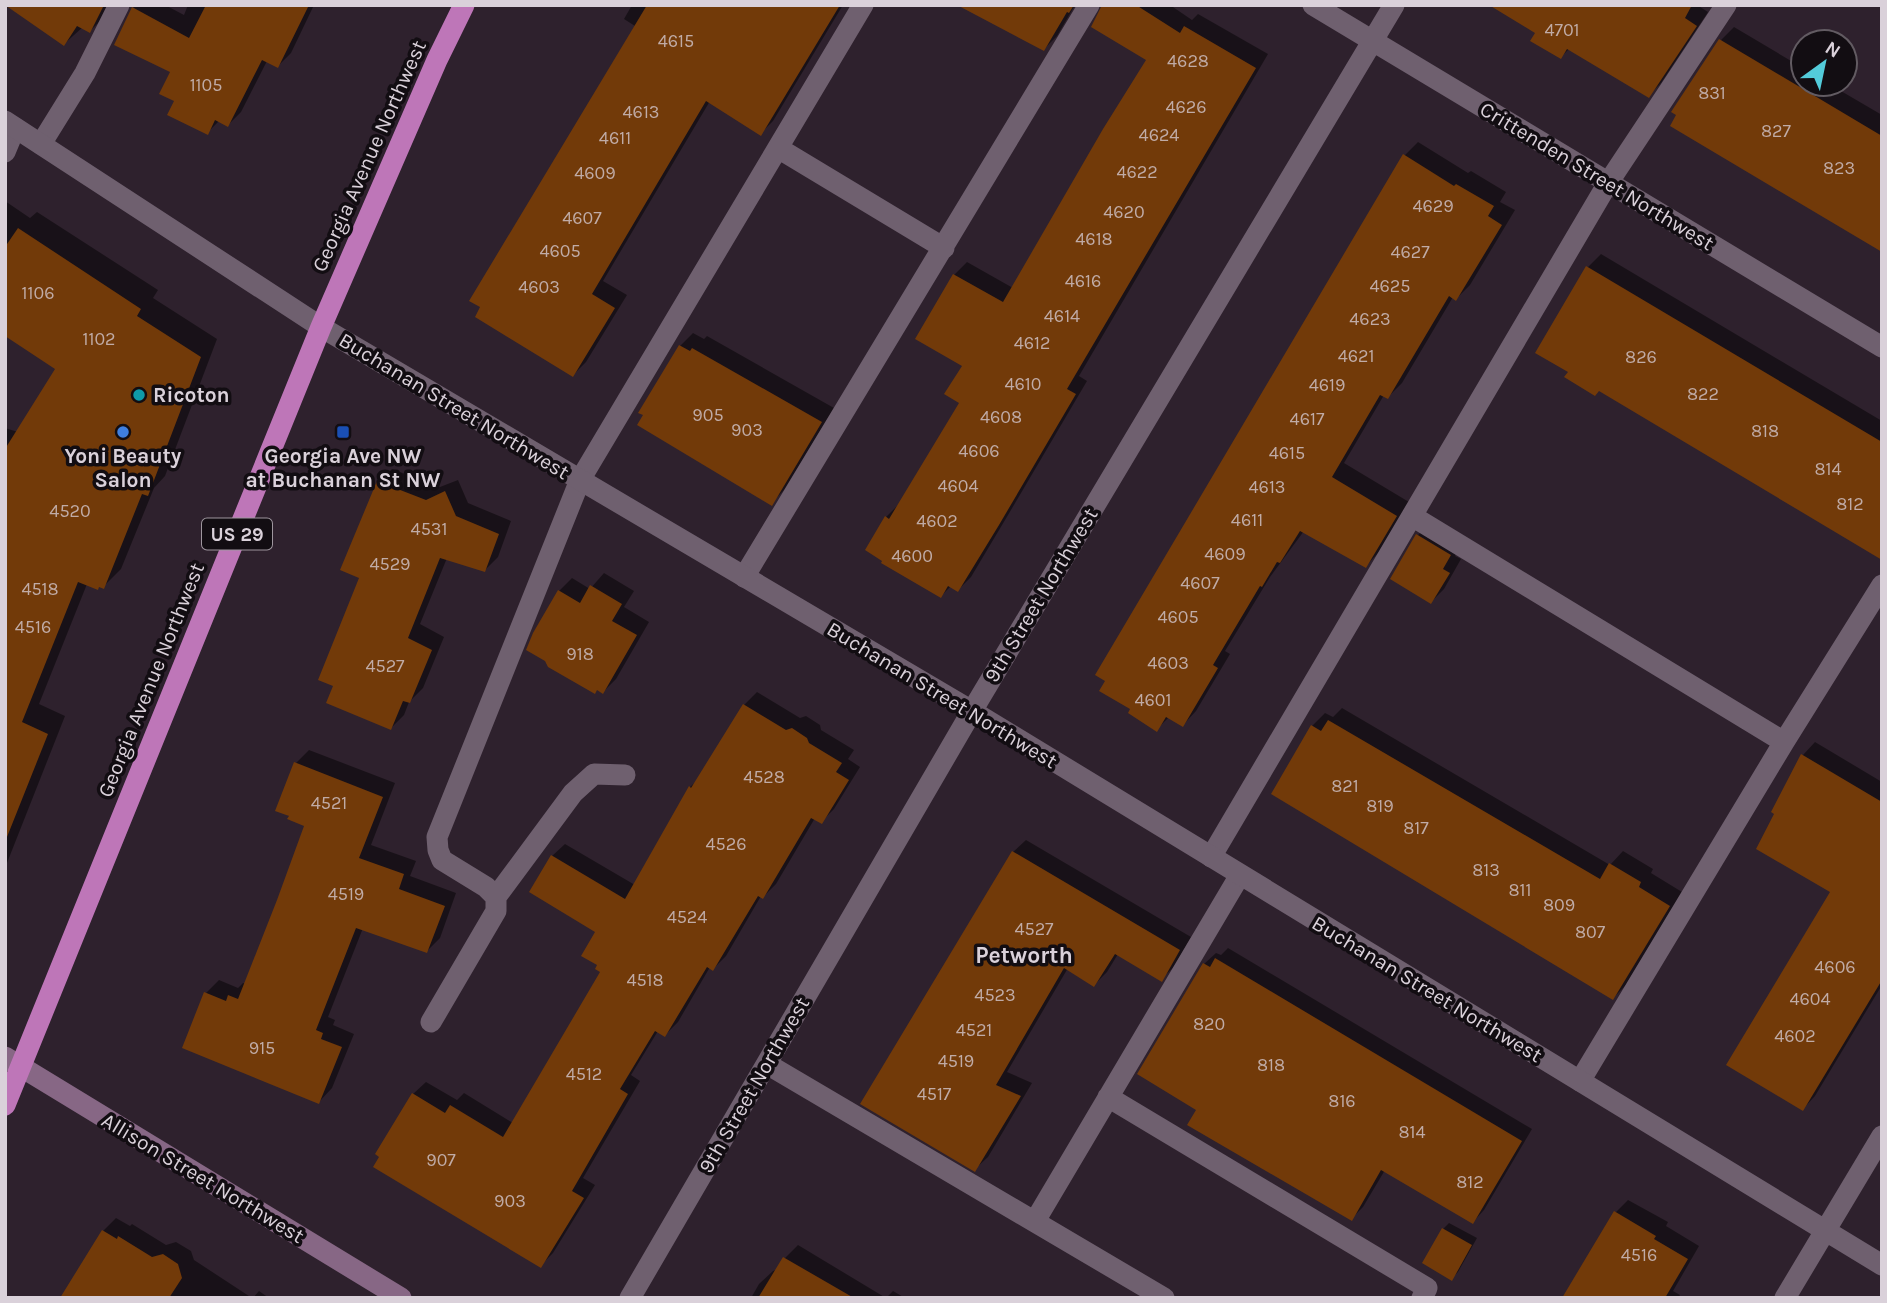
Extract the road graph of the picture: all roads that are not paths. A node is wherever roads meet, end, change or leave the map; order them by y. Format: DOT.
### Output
graph roads {
  1 [pos="118,5"];
  2 [pos="464,5"];
  3 [pos="863,5"];
  4 [pos="1089,5"];
  5 [pos="1313,5"];
  6 [pos="1394,5"];
  7 [pos="1726,5"];
  8 [pos="1373,41"];
  9 [pos="10,124"];
  10 [pos="41,144"];
  11 [pos="778,148"];
  12 [pos="5,152"];
  13 [pos="1608,183"];
  14 [pos="944,248"];
  15 [pos="321,327"];
  16 [pos="1882,347"];
  17 [pos="580,480"];
  18 [pos="1412,516"];
  19 [pos="744,577"];
  20 [pos="1882,586"];
  21 [pos="972,711"];
  22 [pos="1784,742"];
  23 [pos="625,775"];
  24 [pos="1211,857"];
  25 [pos="1240,875"];
  26 [pos="496,897"];
  27 [pos="431,1022"];
  28 [pos="13,1062"];
  29 [pos="767,1064"];
  30 [pos="1580,1081"];
  31 [pos="1108,1097"];
  32 [pos="5,1105"];
  33 [pos="1882,1136"];
  34 [pos="1035,1221"];
  35 [pos="1825,1231"];
  36 [pos="1882,1265"];
  37 [pos="401,1298"];
  38 [pos="630,1298"];
  39 [pos="1164,1298"];
  40 [pos="1422,1298"];
  41 [pos="1785,1298"];
  1 -- 10 [label="street"];
  2 -- 15 [label="highway, Georgia Avenue Northwest / US 29"];
  3 -- 11 [label="street"];
  4 -- 14 [label="street"];
  5 -- 8 [label="street, Crittenden Street Northwest"];
  6 -- 8 [label="street, 9th Street Northwest"];
  7 -- 13 [label="street"];
  8 -- 13 [label="street, Crittenden Street Northwest"];
  8 -- 21 [label="street, 9th Street Northwest"];
  9 -- 10 [label="street, Buchanan Street Northwest"];
  9 -- 12 [label="street"];
  10 -- 15 [label="street, Buchanan Street Northwest"];
  11 -- 14 [label="street"];
  11 -- 17 [label="street"];
  13 -- 16 [label="street, Crittenden Street Northwest"];
  13 -- 18 [label="street"];
  14 -- 19 [label="street"];
  15 -- 17 [label="street, Buchanan Street Northwest"];
  15 -- 28 [label="highway, Georgia Avenue Northwest / US 29"];
  17 -- 19 [label="street, Buchanan Street Northwest"];
  17 -- 26 [label="street"];
  18 -- 22 [label="street"];
  18 -- 24 [label="street"];
  19 -- 21 [label="street, Buchanan Street Northwest"];
  20 -- 22 [label="street"];
  21 -- 24 [label="street, Buchanan Street Northwest"];
  21 -- 29 [label="street, 9th Street Northwest"];
  22 -- 30 [label="street"];
  23 -- 26 [label="street"];
  24 -- 25 [label="street, Buchanan Street Northwest"];
  25 -- 30 [label="street, Buchanan Street Northwest"];
  25 -- 31 [label="street"];
  26 -- 27 [label="street"];
  28 -- 32 [label="highway, Georgia Avenue Northwest / US 29"];
  28 -- 37 [label="street, Allison Street Northwest"];
  29 -- 34 [label="street"];
  29 -- 38 [label="street, 9th Street Northwest"];
  30 -- 35 [label="street, Buchanan Street Northwest"];
  31 -- 34 [label="street"];
  31 -- 40 [label="street"];
  33 -- 35 [label="street"];
  34 -- 39 [label="street"];
  35 -- 36 [label="street, Buchanan Street Northwest"];
  35 -- 41 [label="street"];
}
